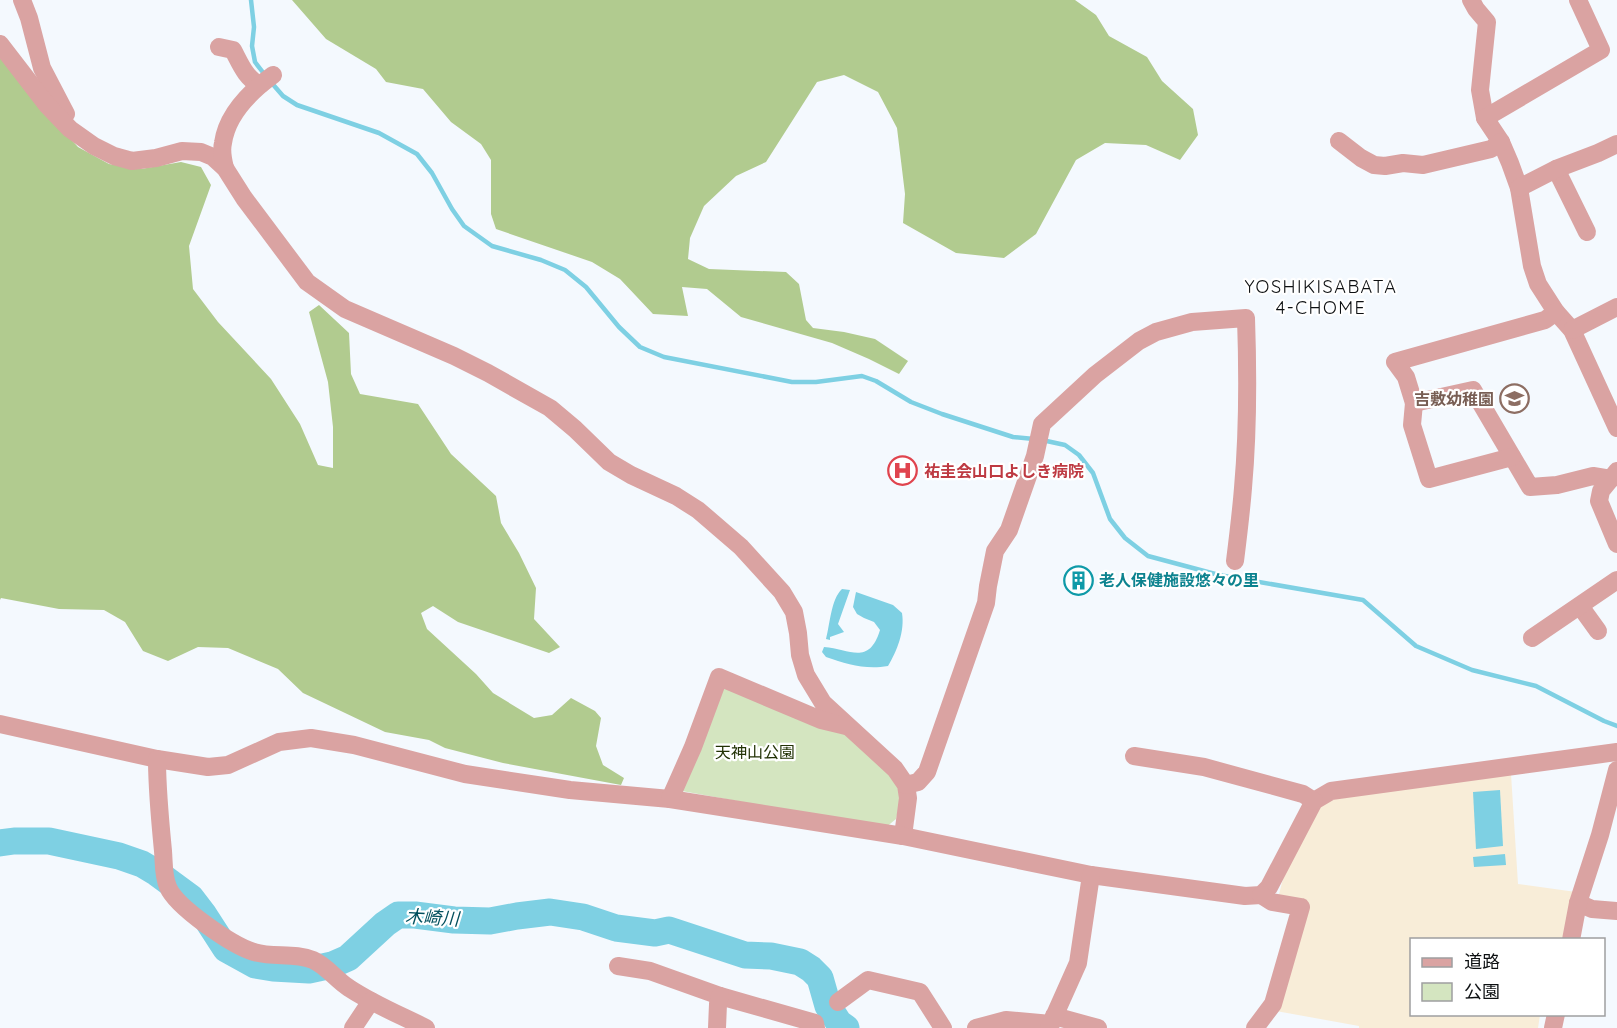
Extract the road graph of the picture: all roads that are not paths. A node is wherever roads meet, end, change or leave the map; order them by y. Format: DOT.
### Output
graph roads {
  1 [pos="22,0"];
  2 [pos="1471,0"];
  3 [pos="1578,0"];
  4 [pos="0,44"];
  5 [pos="219,47"];
  6 [pos="1485,118"];
  7 [pos="70,129"];
  8 [pos="1339,141"];
  9 [pos="1501,142"];
  10 [pos="1617,144"];
  11 [pos="225,168"];
  12 [pos="1556,169"];
  13 [pos="1519,188"];
  14 [pos="1587,232"];
  15 [pos="1617,307"];
  16 [pos="1556,312"];
  17 [pos="1572,330"];
  18 [pos="1611,400"];
  19 [pos="1414,403"];
  20 [pos="1617,428"];
  21 [pos="1512,457"];
  22 [pos="1614,475"];
  23 [pos="1617,544"];
  24 [pos="1236,561"];
  25 [pos="1617,580"];
  26 [pos="1580,606"];
  27 [pos="1598,632"];
  28 [pos="1532,638"];
  29 [pos="0,724"];
  30 [pos="847,726"];
  31 [pos="1617,752"];
  32 [pos="1134,756"];
  33 [pos="1617,758"];
  34 [pos="158,759"];
  35 [pos="1617,770"];
  36 [pos="906,785"];
  37 [pos="670,799"];
  38 [pos="1314,801"];
  39 [pos="903,836"];
  40 [pos="1091,875"];
  41 [pos="1261,895"];
  42 [pos="1578,903"];
  43 [pos="1617,911"];
  44 [pos="1571,938"];
  45 [pos="618,966"];
  46 [pos="720,996"];
  47 [pos="371,1000"];
  48 [pos="838,1002"];
  49 [pos="1051,1023"];
  50 [pos="353,1028"];
  51 [pos="426,1028"];
  52 [pos="717,1028"];
  53 [pos="816,1028"];
  54 [pos="943,1028"];
  55 [pos="976,1028"];
  56 [pos="1098,1028"];
  57 [pos="1255,1028"];
  1 -- 7 [label="street"];
  2 -- 6 [label="street"];
  3 -- 6 [label="street"];
  4 -- 7 [label="street"];
  5 -- 11 [label="street"];
  6 -- 9 [label="street"];
  7 -- 11 [label="street"];
  8 -- 9 [label="street"];
  9 -- 13 [label="street"];
  10 -- 12 [label="street"];
  11 -- 30 [label="street"];
  12 -- 13 [label="street"];
  12 -- 14 [label="street"];
  13 -- 16 [label="street"];
  15 -- 17 [label="street"];
  16 -- 17 [label="street"];
  16 -- 19 [label="street"];
  17 -- 18 [label="street"];
  18 -- 20 [label="street"];
  19 -- 21 [label="street"];
  19 -- 21 [label="street"];
  21 -- 22 [label="street"];
  22 -- 23 [label="street"];
  24 -- 36 [label="street"];
  25 -- 26 [label="street"];
  26 -- 27 [label="street"];
  26 -- 28 [label="street"];
  29 -- 34 [label="street"];
  30 -- 36 [label="street"];
  30 -- 37 [label="street"];
  31 -- 33 [label="street"];
  31 -- 38 [label="street"];
  32 -- 38 [label="street"];
  34 -- 37 [label="street"];
  34 -- 47 [label="street"];
  35 -- 42 [label="street"];
  36 -- 39 [label="street"];
  37 -- 39 [label="street"];
  38 -- 41 [label="street"];
  39 -- 40 [label="street"];
  40 -- 41 [label="street"];
  40 -- 49 [label="street"];
  41 -- 57 [label="street"];
  42 -- 43 [label="street"];
  42 -- 44 [label="street"];
  45 -- 46 [label="street"];
  46 -- 52 [label="street"];
  46 -- 53 [label="street"];
  47 -- 50 [label="street"];
  47 -- 51 [label="street"];
  48 -- 54 [label="street"];
  49 -- 55 [label="street"];
  49 -- 56 [label="street"];
}
